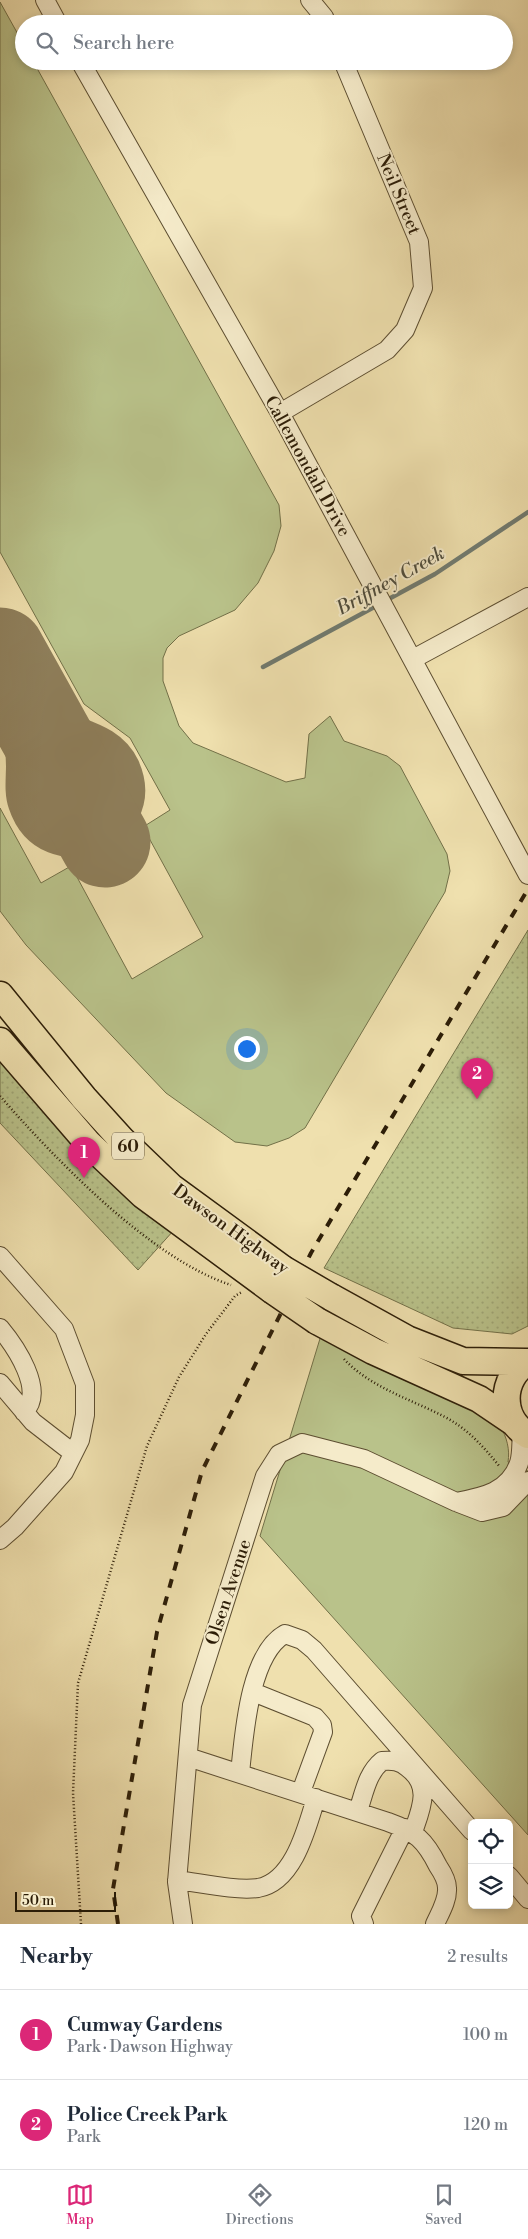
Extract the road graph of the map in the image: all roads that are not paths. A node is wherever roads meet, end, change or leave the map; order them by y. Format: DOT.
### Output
graph roads {
  1 [pos="45,0"];
  2 [pos="310,0"];
  3 [pos="53,15"];
  4 [pos="322,15"];
  5 [pos="85,70"];
  6 [pos="346,70"];
  7 [pos="280,413"];
  8 [pos="528,597"];
  9 [pos="414,659"];
  10 [pos="524,869"];
  11 [pos="0,995"];
  12 [pos="0,1041"];
  13 [pos="0,1256"];
  14 [pos="278,1279"];
  15 [pos="0,1328"];
  16 [pos="527,1362"];
  17 [pos="0,1383"];
  18 [pos="24,1412"];
  19 [pos="521,1429"];
  20 [pos="73,1453"];
  21 [pos="520,1479"];
  22 [pos="0,1540"];
  23 [pos="253,1692"];
  24 [pos="188,1756"];
  25 [pos="240,1773"];
  26 [pos="309,1795"];
  27 [pos="358,1812"];
  28 [pos="468,1826"];
  29 [pos="409,1830"];
  30 [pos="177,1880"];
  31 [pos="513,1881"];
  32 [pos="528,1899"];
  33 [pos="183,1924"];
  34 [pos="364,1924"];
  35 [pos="435,1924"];
  1 -- 3 [label="street"];
  2 -- 4 [label="street"];
  5 -- 7 [label="street, Callemondah Drive"];
  6 -- 7 [label="street, Neil Street"];
  7 -- 9 [label="street, Callemondah Drive"];
  8 -- 9 [label="street"];
  9 -- 10 [label="street, Callemondah Drive"];
  11 -- 14 [label="highway, Dawson Highway / 60"];
  12 -- 14 [label="highway, Dawson Highway / 60"];
  13 -- 20 [label="street"];
  14 -- 16 [label="highway, Dawson Highway / 60, bridge"];
  14 -- 19 [label="highway, Dawson Highway / 60, bridge"];
  15 -- 18 [label="street"];
  16 -- 19 [label="highway, 60"];
  17 -- 18 [label="street"];
  18 -- 20 [label="street"];
  19 -- 21 [label="street, Olsen Avenue"];
  20 -- 22 [label="street"];
  21 -- 24 [label="street, Olsen Avenue"];
  23 -- 25 [label="street"];
  23 -- 26 [label="street"];
  23 -- 28 [label="street"];
  24 -- 25 [label="street"];
  24 -- 30 [label="street, Olsen Avenue"];
  25 -- 26 [label="street"];
  26 -- 27 [label="street"];
  26 -- 30 [label="street"];
  27 -- 29 [label="street"];
  27 -- 29 [label="street"];
  29 -- 34 [label="street"];
  29 -- 35 [label="street"];
  30 -- 33 [label="street, Olsen Avenue"];
  31 -- 32 [label="street"];
}
